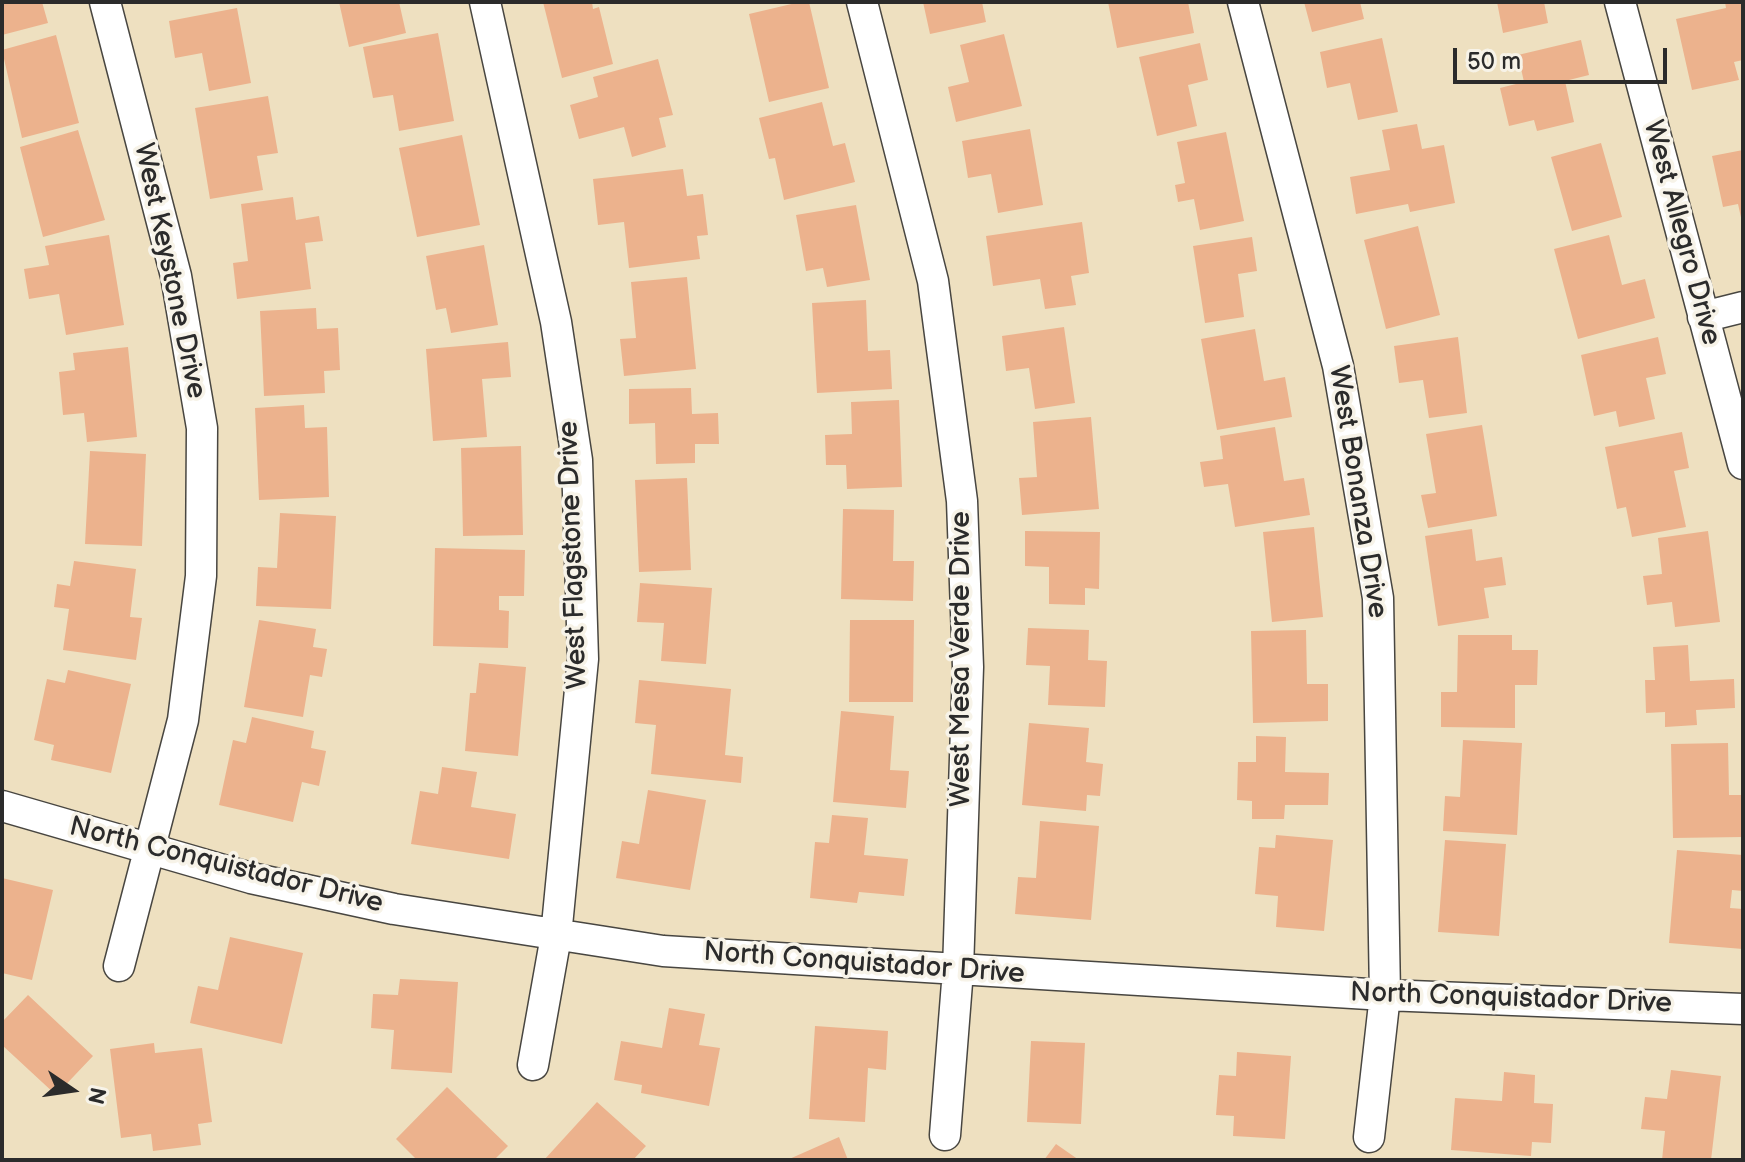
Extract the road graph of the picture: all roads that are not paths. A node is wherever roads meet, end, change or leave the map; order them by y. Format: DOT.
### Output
graph roads {
  1 [pos="105,2"];
  2 [pos="485,2"];
  3 [pos="862,2"];
  4 [pos="1243,2"];
  5 [pos="1620,2"];
  6 [pos="1743,307"];
  7 [pos="1703,317"];
  8 [pos="1743,464"];
  9 [pos="2,806"];
  10 [pos="151,850"];
  11 [pos="556,936"];
  12 [pos="119,966"];
  13 [pos="958,970"];
  14 [pos="1385,995"];
  15 [pos="1743,1009"];
  16 [pos="533,1065"];
  17 [pos="945,1135"];
  18 [pos="1369,1137"];
  1 -- 10 [label="street, West Keystone Drive"];
  2 -- 11 [label="street, West Flagstone Drive"];
  3 -- 13 [label="street, West Mesa Verde Drive"];
  4 -- 14 [label="street, West Bonanza Drive"];
  5 -- 7 [label="street, West Allegro Drive"];
  6 -- 7 [label="street"];
  7 -- 8 [label="street, West Allegro Drive"];
  9 -- 10 [label="street, North Conquistador Drive"];
  10 -- 11 [label="street, North Conquistador Drive"];
  10 -- 12 [label="street, West Keystone Drive"];
  11 -- 13 [label="street, North Conquistador Drive"];
  11 -- 16 [label="street, West Flagstone Drive"];
  13 -- 14 [label="street, North Conquistador Drive"];
  13 -- 17 [label="street, West Mesa Verde Drive"];
  14 -- 15 [label="street, North Conquistador Drive"];
  14 -- 18 [label="street, West Bonanza Drive"];
}
